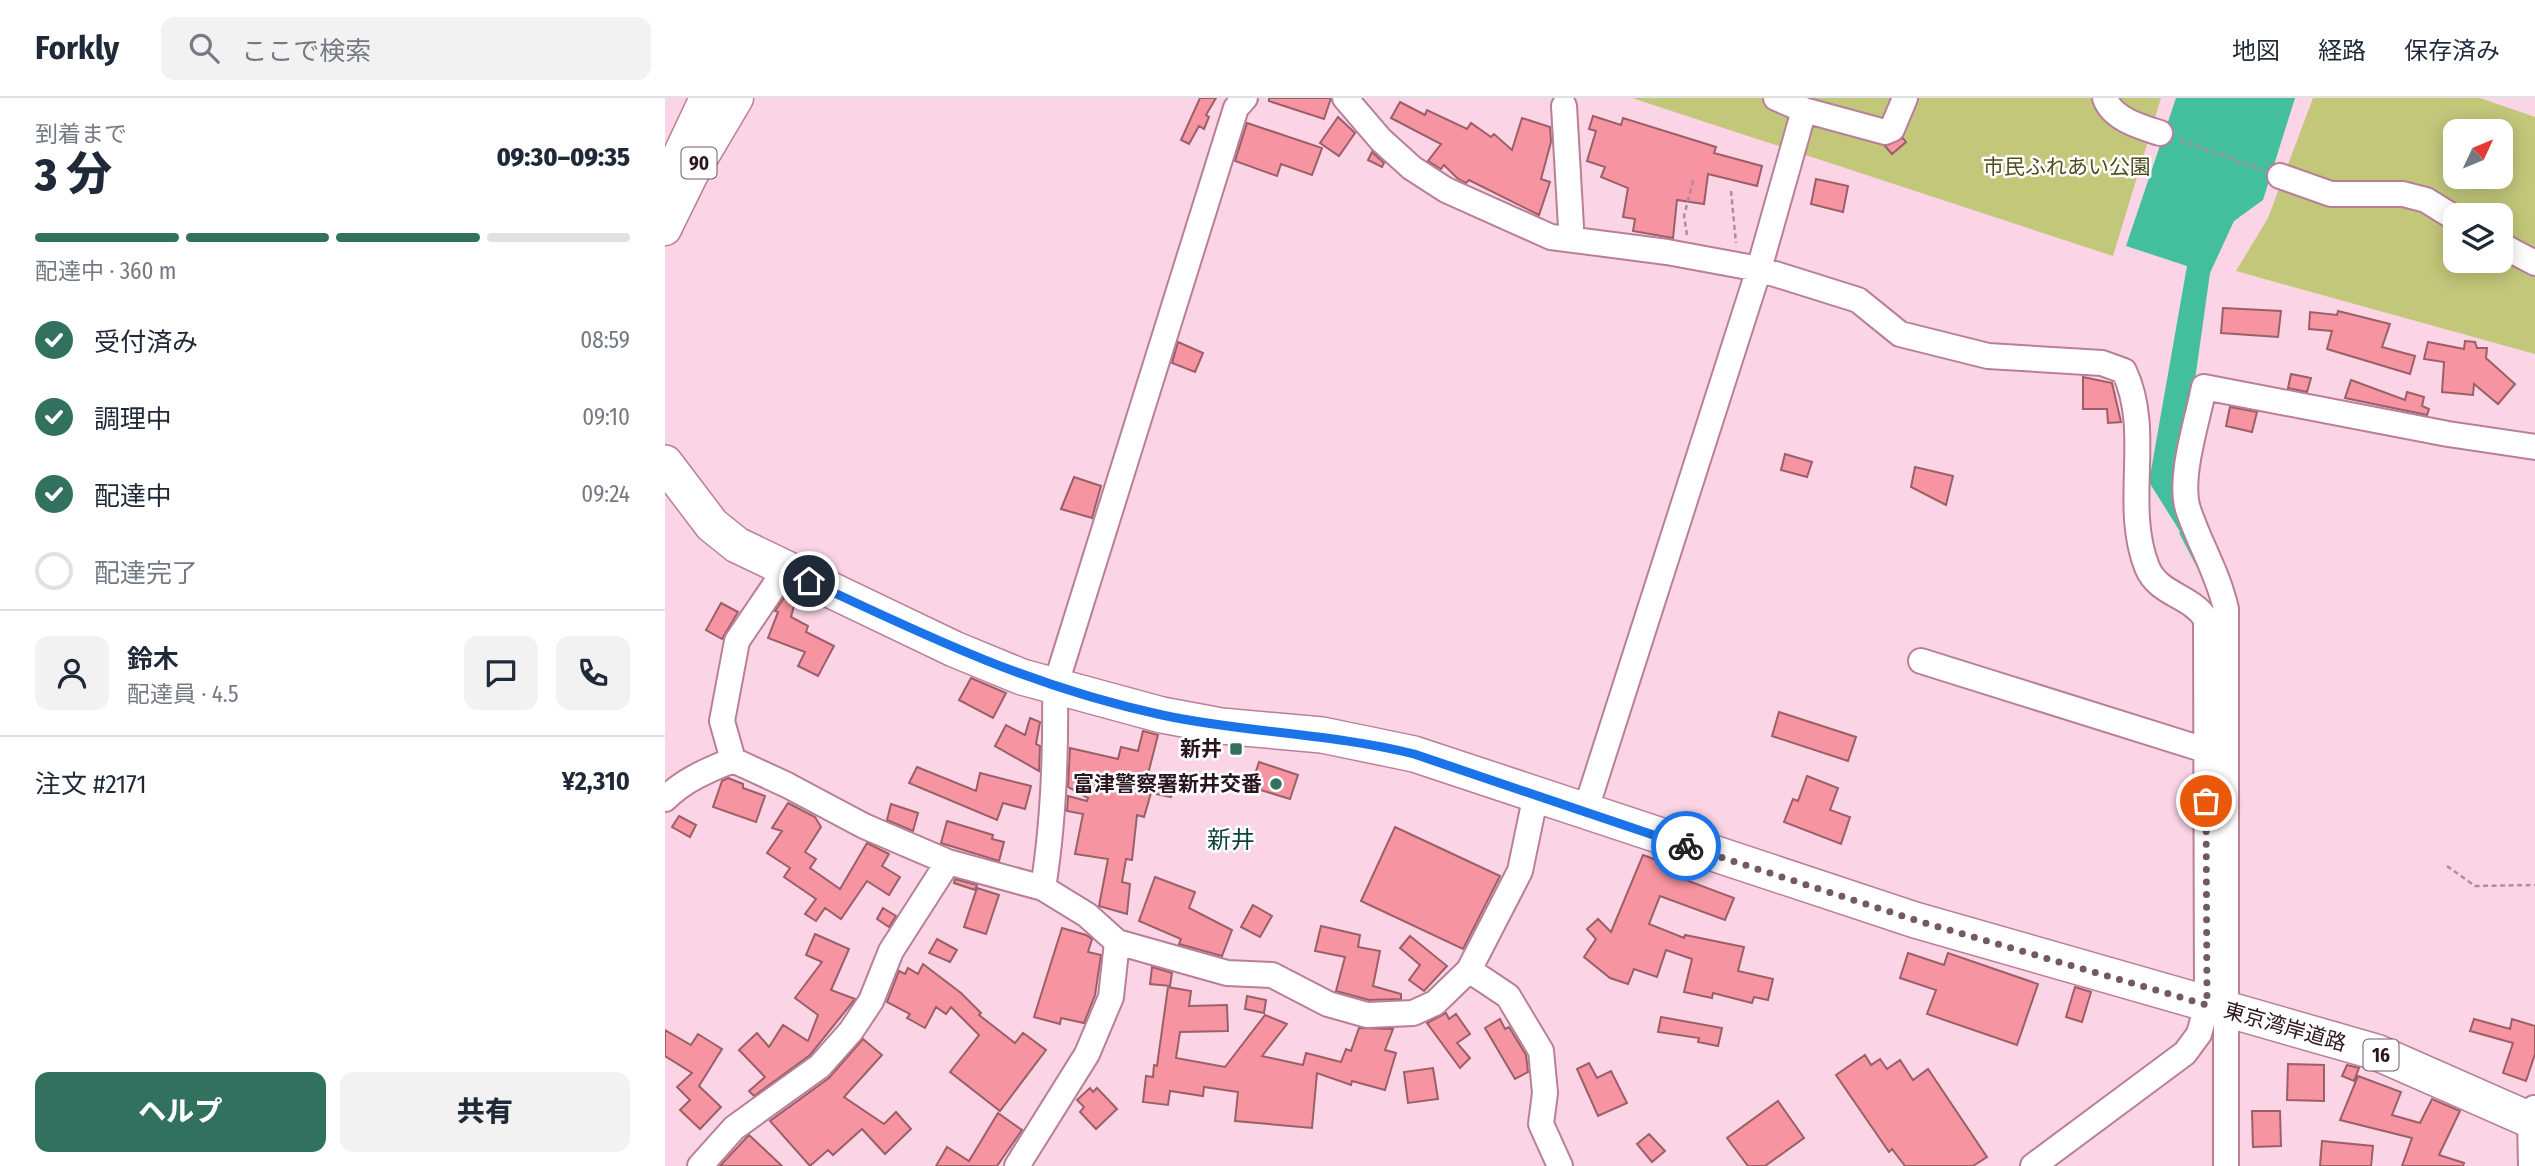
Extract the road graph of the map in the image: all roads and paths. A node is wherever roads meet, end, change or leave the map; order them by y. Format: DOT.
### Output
graph roads {
  1 [pos="706,98"];
  2 [pos="737,98"];
  3 [pos="1245,98"];
  4 [pos="1345,98"];
  5 [pos="1776,98"];
  6 [pos="1905,98"];
  7 [pos="2105,98"];
  8 [pos="1564,106"];
  9 [pos="1804,110"];
  10 [pos="2160,133"];
  11 [pos="2280,176"];
  12 [pos="1694,177"];
  13 [pos="665,184"];
  14 [pos="1731,191"];
  15 [pos="2443,211"];
  16 [pos="665,229"];
  17 [pos="1567,239"];
  18 [pos="2513,251"];
  19 [pos="1692,256"];
  20 [pos="2535,263"];
  21 [pos="1747,267"];
  22 [pos="2535,447"];
  23 [pos="665,463"];
  24 [pos="785,570"];
  25 [pos="1921,661"];
  26 [pos="1055,687"];
  27 [pos="2205,750"];
  28 [pos="733,760"];
  29 [pos="1536,794"];
  30 [pos="665,799"];
  31 [pos="1585,811"];
  32 [pos="948,862"];
  33 [pos="2447,866"];
  34 [pos="2535,885"];
  35 [pos="1043,888"];
  36 [pos="1117,942"];
  37 [pos="1469,970"];
  38 [pos="2216,1007"];
  39 [pos="2533,1115"];
  40 [pos="1554,1164"];
  41 [pos="700,1166"];
  42 [pos="1017,1166"];
  43 [pos="2033,1166"];
  44 [pos="2226,1166"];
  45 [pos="2531,1166"];
  1 -- 13 [label="main road, 90"];
  2 -- 16 [label="main road, 90"];
  3 -- 26 [label="street"];
  4 -- 17 [label="street"];
  5 -- 9 [label="street"];
  6 -- 9 [label="street"];
  7 -- 10 [label="street"];
  8 -- 17 [label="street"];
  9 -- 21 [label="street"];
  10 -- 11 [label="path"];
  11 -- 15 [label="street"];
  12 -- 19 [label="path"];
  14 -- 21 [label="path"];
  17 -- 19 [label="street"];
  18 -- 20 [label="street"];
  19 -- 21 [label="street"];
  21 -- 27 [label="street"];
  21 -- 31 [label="street"];
  22 -- 38 [label="street"];
  23 -- 24 [label="highway, 東京湾岸道路 / 16"];
  24 -- 26 [label="highway, 東京湾岸道路 / 16"];
  24 -- 28 [label="street"];
  25 -- 27 [label="street"];
  26 -- 29 [label="highway, 東京湾岸道路 / 16"];
  26 -- 35 [label="street"];
  27 -- 38 [label="street"];
  28 -- 30 [label="street"];
  28 -- 32 [label="street"];
  29 -- 31 [label="highway, 東京湾岸道路 / 16"];
  29 -- 37 [label="street"];
  31 -- 38 [label="highway, 東京湾岸道路 / 16"];
  32 -- 35 [label="street"];
  32 -- 41 [label="street"];
  33 -- 34 [label="path"];
  35 -- 36 [label="street"];
  36 -- 37 [label="street"];
  36 -- 42 [label="street"];
  37 -- 40 [label="street"];
  38 -- 39 [label="highway, 東京湾岸道路 / 16"];
  38 -- 43 [label="street"];
  38 -- 44 [label="street"];
  39 -- 45 [label="street"];
}
